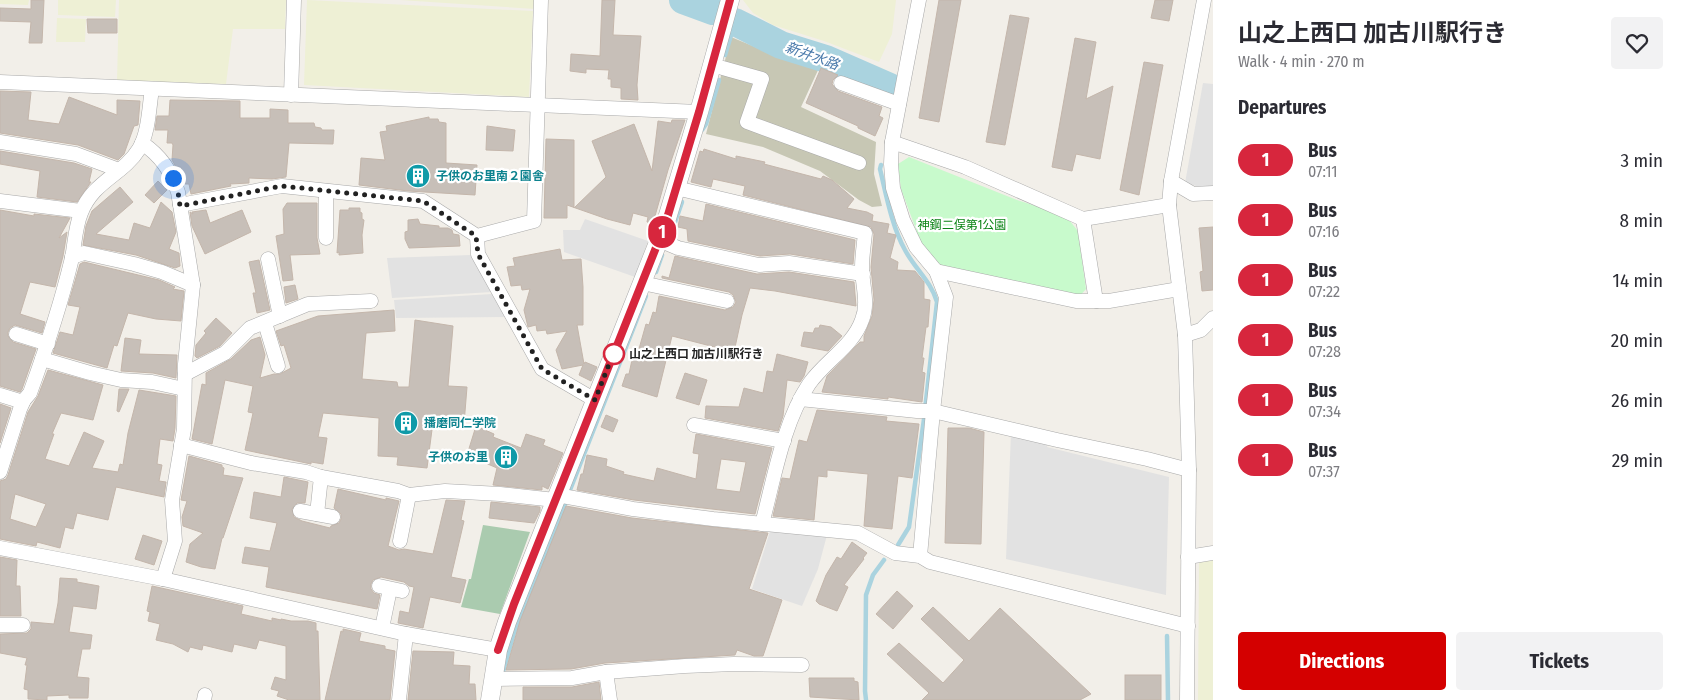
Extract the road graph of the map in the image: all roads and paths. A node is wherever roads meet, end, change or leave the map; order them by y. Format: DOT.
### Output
graph roads {
  1 [pos="294,0"];
  2 [pos="541,0"];
  3 [pos="730,0"];
  4 [pos="919,0"];
  5 [pos="1204,0"];
  6 [pos="712,65"];
  7 [pos="0,82"];
  8 [pos="841,83"];
  9 [pos="152,89"];
  10 [pos="291,95"];
  11 [pos="538,104"];
  12 [pos="899,104"];
  13 [pos="699,112"];
  14 [pos="0,142"];
  15 [pos="892,142"];
  16 [pos="142,143"];
  17 [pos="859,163"];
  18 [pos="119,170"];
  19 [pos="1170,181"];
  20 [pos="676,188"];
  21 [pos="326,191"];
  22 [pos="1213,193"];
  23 [pos="0,201"];
  24 [pos="1169,205"];
  25 [pos="180,206"];
  26 [pos="82,211"];
  27 [pos="1083,219"];
  28 [pos="476,236"];
  29 [pos="326,238"];
  30 [pos="659,240"];
  31 [pos="72,257"];
  32 [pos="268,260"];
  33 [pos="936,271"];
  34 [pos="863,274"];
  35 [pos="642,282"];
  36 [pos="193,285"];
  37 [pos="1179,289"];
  38 [pos="370,301"];
  39 [pos="727,301"];
  40 [pos="1096,301"];
  41 [pos="280,316"];
  42 [pos="1213,318"];
  43 [pos="265,323"];
  44 [pos="16,334"];
  45 [pos="1185,335"];
  46 [pos="48,344"];
  47 [pos="42,359"];
  48 [pos="278,366"];
  49 [pos="184,374"];
  50 [pos="184,389"];
  51 [pos="0,395"];
  52 [pos="800,399"];
  53 [pos="595,400"];
  54 [pos="23,402"];
  55 [pos="933,411"];
  56 [pos="694,425"];
  57 [pos="784,441"];
  58 [pos="181,445"];
  59 [pos="1189,470"];
  60 [pos="0,472"];
  61 [pos="322,477"];
  62 [pos="409,495"];
  63 [pos="556,498"];
  64 [pos="300,511"];
  65 [pos="317,514"];
  66 [pos="333,517"];
  67 [pos="762,524"];
  68 [pos="400,541"];
  69 [pos="0,548"];
  70 [pos="1213,553"];
  71 [pos="920,556"];
  72 [pos="1188,557"];
  73 [pos="163,579"];
  74 [pos="390,588"];
  75 [pos="0,625"];
  76 [pos="24,625"];
  77 [pos="1188,626"];
  78 [pos="382,628"];
  79 [pos="406,634"];
  80 [pos="498,650"];
  81 [pos="802,665"];
  82 [pos="606,672"];
  83 [pos="493,680"];
  84 [pos="399,700"];
  85 [pos="490,700"];
  86 [pos="610,700"];
  87 [pos="1187,700"];
  1 -- 10 [label="street"];
  2 -- 11 [label="street"];
  3 -- 6 [label="street"];
  4 -- 12 [label="street"];
  5 -- 19 [label="street"];
  6 -- 13 [label="street"];
  6 -- 17 [label="street"];
  7 -- 9 [label="street"];
  8 -- 12 [label="street"];
  9 -- 10 [label="street"];
  9 -- 16 [label="street"];
  10 -- 11 [label="street"];
  11 -- 13 [label="street"];
  11 -- 28 [label="street"];
  12 -- 15 [label="street"];
  13 -- 20 [label="street"];
  14 -- 18 [label="street"];
  15 -- 27 [label="street"];
  15 -- 33 [label="street"];
  16 -- 18 [label="street"];
  16 -- 25 [label="street"];
  18 -- 26 [label="street"];
  19 -- 22 [label="street"];
  19 -- 24 [label="street"];
  20 -- 30 [label="street"];
  20 -- 34 [label="street"];
  21 -- 25 [label="street"];
  21 -- 28 [label="street"];
  21 -- 29 [label="street"];
  23 -- 26 [label="street"];
  24 -- 27 [label="street"];
  24 -- 37 [label="street"];
  25 -- 36 [label="street"];
  26 -- 31 [label="street"];
  27 -- 40 [label="street"];
  28 -- 53 [label="street"];
  30 -- 34 [label="street"];
  30 -- 35 [label="street"];
  31 -- 36 [label="street"];
  31 -- 46 [label="street"];
  32 -- 41 [label="street"];
  33 -- 40 [label="street"];
  33 -- 55 [label="street"];
  34 -- 52 [label="street"];
  35 -- 39 [label="street"];
  35 -- 53 [label="street"];
  36 -- 49 [label="street"];
  37 -- 40 [label="street"];
  37 -- 45 [label="street"];
  38 -- 41 [label="street"];
  41 -- 43 [label="street"];
  42 -- 45 [label="street"];
  43 -- 48 [label="street"];
  43 -- 49 [label="street"];
  44 -- 46 [label="street"];
  45 -- 59 [label="street"];
  46 -- 47 [label="street"];
  47 -- 50 [label="street"];
  47 -- 54 [label="street"];
  49 -- 50 [label="street"];
  50 -- 58 [label="street"];
  51 -- 54 [label="street"];
  52 -- 55 [label="street"];
  52 -- 57 [label="street"];
  53 -- 63 [label="street"];
  54 -- 60 [label="street"];
  55 -- 59 [label="street"];
  55 -- 71 [label="street"];
  56 -- 57 [label="street"];
  57 -- 67 [label="street"];
  58 -- 61 [label="street"];
  58 -- 73 [label="street"];
  59 -- 72 [label="street"];
  61 -- 62 [label="street"];
  61 -- 65 [label="street"];
  62 -- 63 [label="street"];
  62 -- 68 [label="street"];
  63 -- 67 [label="street"];
  63 -- 80 [label="street"];
  64 -- 65 [label="street"];
  65 -- 66 [label="street"];
  67 -- 71 [label="street"];
  69 -- 73 [label="street"];
  70 -- 72 [label="street"];
  71 -- 77 [label="street"];
  72 -- 77 [label="street"];
  73 -- 78 [label="street"];
  74 -- 78 [label="street"];
  75 -- 76 [label="street"];
  77 -- 87 [label="street"];
  78 -- 79 [label="street"];
  79 -- 80 [label="street"];
  79 -- 84 [label="street"];
  80 -- 83 [label="street"];
  81 -- 82 [label="street"];
  82 -- 83 [label="street"];
  82 -- 86 [label="street"];
  83 -- 85 [label="street"];
}
